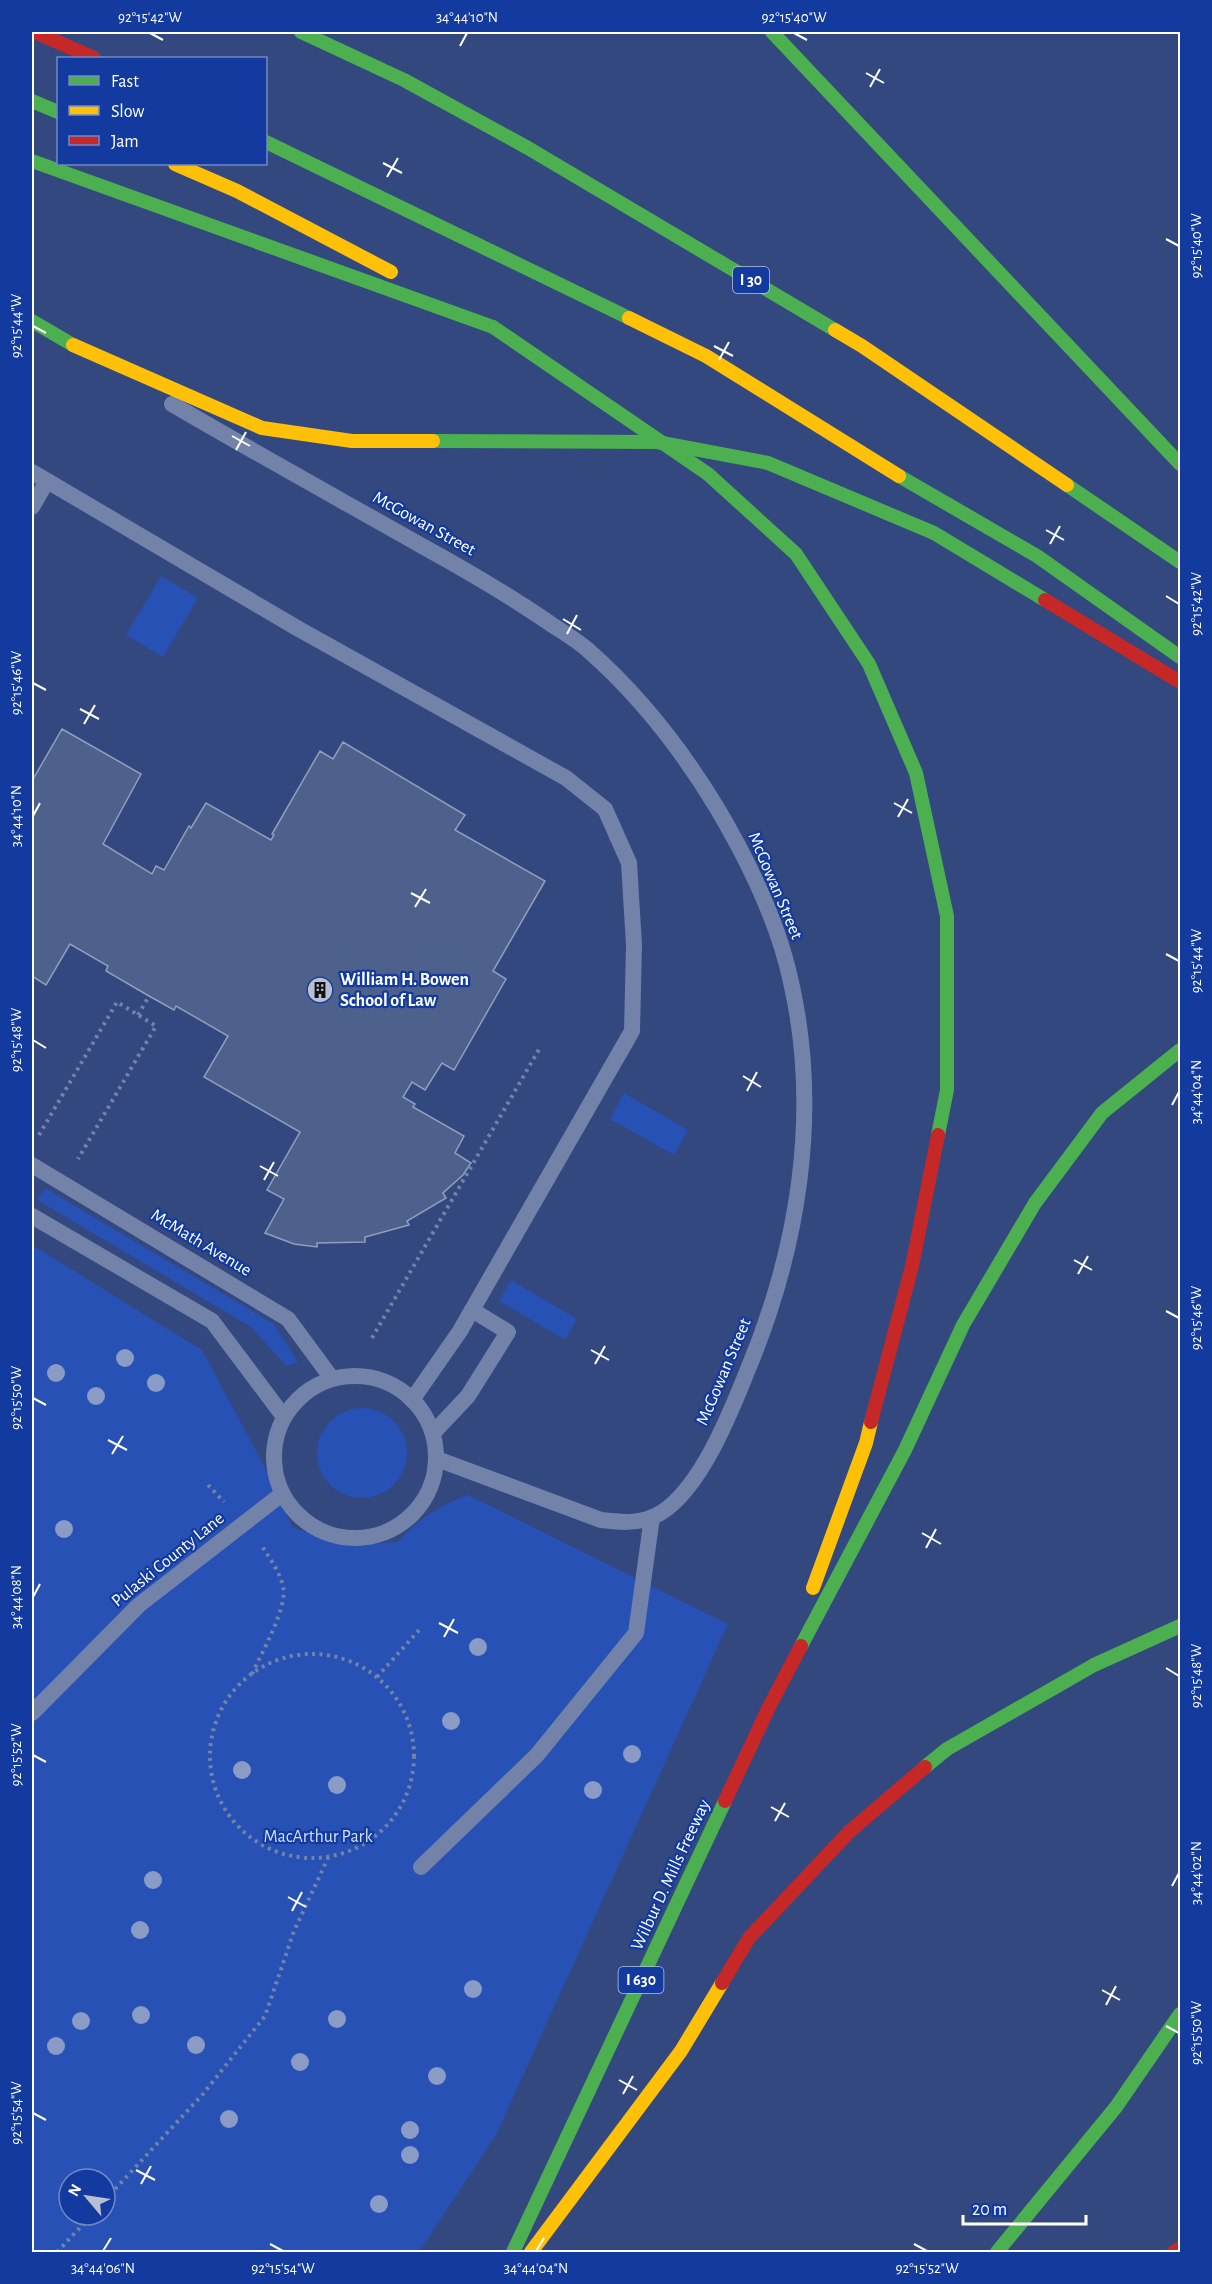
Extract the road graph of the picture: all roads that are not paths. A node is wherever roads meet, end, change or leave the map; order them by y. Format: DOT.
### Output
graph roads {
  1 [pos="35,32"];
  2 [pos="301,32"];
  3 [pos="772,32"];
  4 [pos="92,57"];
  5 [pos="32,101"];
  6 [pos="57,112"];
  7 [pos="267,142"];
  8 [pos="32,161"];
  9 [pos="178,165"];
  10 [pos="32,321"];
  11 [pos="493,327"];
  12 [pos="73,345"];
  13 [pos="1180,465"];
  14 [pos="32,472"];
  15 [pos="47,481"];
  16 [pos="32,507"];
  17 [pos="1180,562"];
  18 [pos="1180,657"];
  19 [pos="1180,682"];
  20 [pos="1180,1050"];
  21 [pos="32,1165"];
  22 [pos="32,1216"];
  23 [pos="472,1310"];
  24 [pos="330,1376"];
  25 [pos="412,1400"];
  26 [pos="284,1417"];
  27 [pos="434,1432"];
  28 [pos="437,1459"];
  29 [pos="282,1494"];
  30 [pos="652,1517"];
  31 [pos="1180,1626"];
  32 [pos="769,1707"];
  33 [pos="32,1713"];
  34 [pos="421,1867"];
  35 [pos="1180,2014"];
  36 [pos="1180,2248"];
  37 [pos="513,2253"];
  38 [pos="531,2253"];
  39 [pos="997,2253"];
  40 [pos="1174,2253"];
  1 -- 4 [label="main road"];
  2 -- 17 [label="main road, I 30"];
  3 -- 13 [label="main road"];
  5 -- 6 [label="main road"];
  7 -- 18 [label="main road"];
  8 -- 11 [label="main road"];
  9 -- 11 [label="main road"];
  10 -- 12 [label="main road"];
  11 -- 32 [label="main road, bridge"];
  12 -- 19 [label="main road"];
  12 -- 30 [label="lane, McGowan Street"];
  14 -- 15 [label="lane"];
  15 -- 16 [label="lane"];
  15 -- 23 [label="lane"];
  20 -- 32 [label="main road"];
  21 -- 24 [label="lane, McMath Avenue"];
  22 -- 26 [label="lane"];
  23 -- 25 [label="lane"];
  23 -- 27 [label="lane"];
  24 -- 25 [label="lane"];
  24 -- 26 [label="lane"];
  25 -- 27 [label="lane"];
  26 -- 29 [label="lane"];
  27 -- 28 [label="lane"];
  28 -- 29 [label="lane"];
  28 -- 30 [label="lane, McGowan Street"];
  29 -- 33 [label="lane, Pulaski County Lane"];
  30 -- 34 [label="lane"];
  31 -- 38 [label="main road"];
  32 -- 37 [label="main road, Wilbur D. Mills Freeway / I 630"];
  35 -- 39 [label="main road"];
  36 -- 40 [label="main road"];
}
